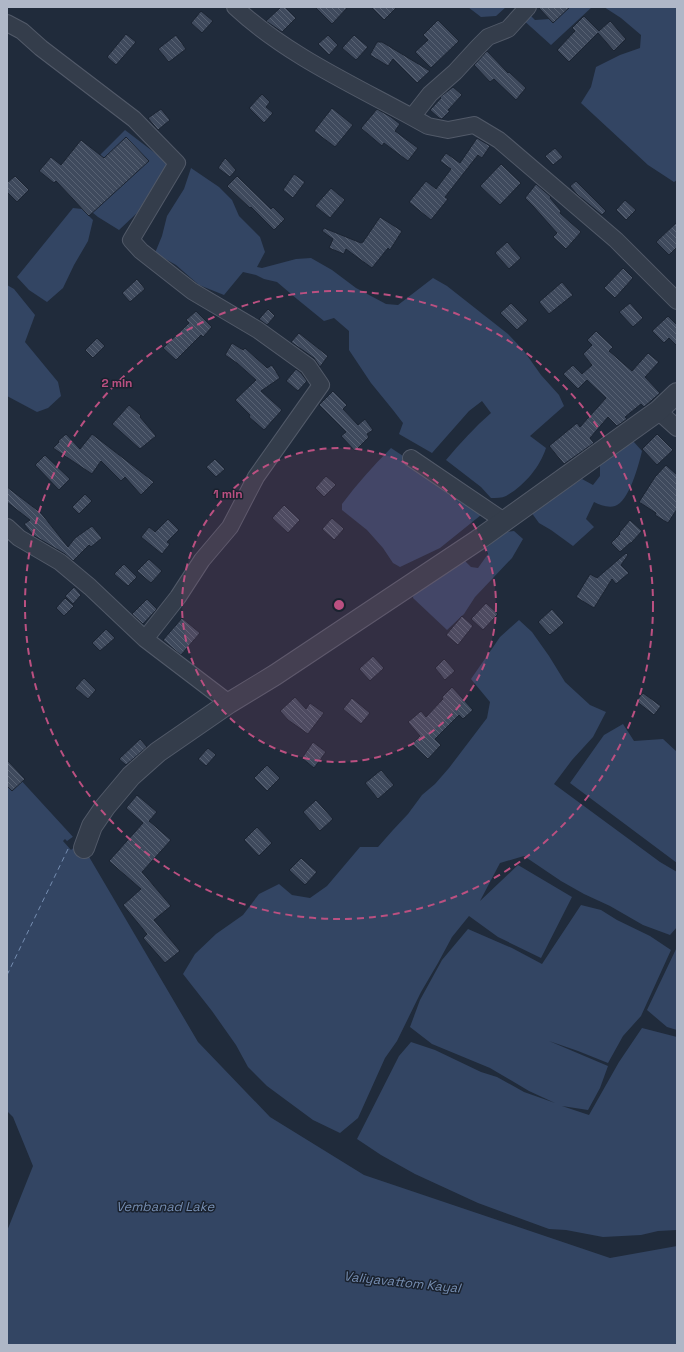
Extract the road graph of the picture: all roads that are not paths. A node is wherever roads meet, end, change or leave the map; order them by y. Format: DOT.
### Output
graph roads {
  1 [pos="235,7"];
  2 [pos="528,7"];
  3 [pos="7,23"];
  4 [pos="412,117"];
  5 [pos="677,301"];
  6 [pos="677,393"];
  7 [pos="658,410"];
  8 [pos="677,428"];
  9 [pos="411,458"];
  10 [pos="504,521"];
  11 [pos="7,527"];
  12 [pos="145,639"];
  13 [pos="229,703"];
  14 [pos="84,848"];
  1 -- 4 [label="street"];
  2 -- 4 [label="street"];
  3 -- 12 [label="street"];
  4 -- 5 [label="street"];
  6 -- 7 [label="street"];
  7 -- 8 [label="street"];
  7 -- 10 [label="street"];
  9 -- 10 [label="street"];
  10 -- 13 [label="street"];
  11 -- 12 [label="street"];
  12 -- 13 [label="street"];
  13 -- 14 [label="street"];
}
